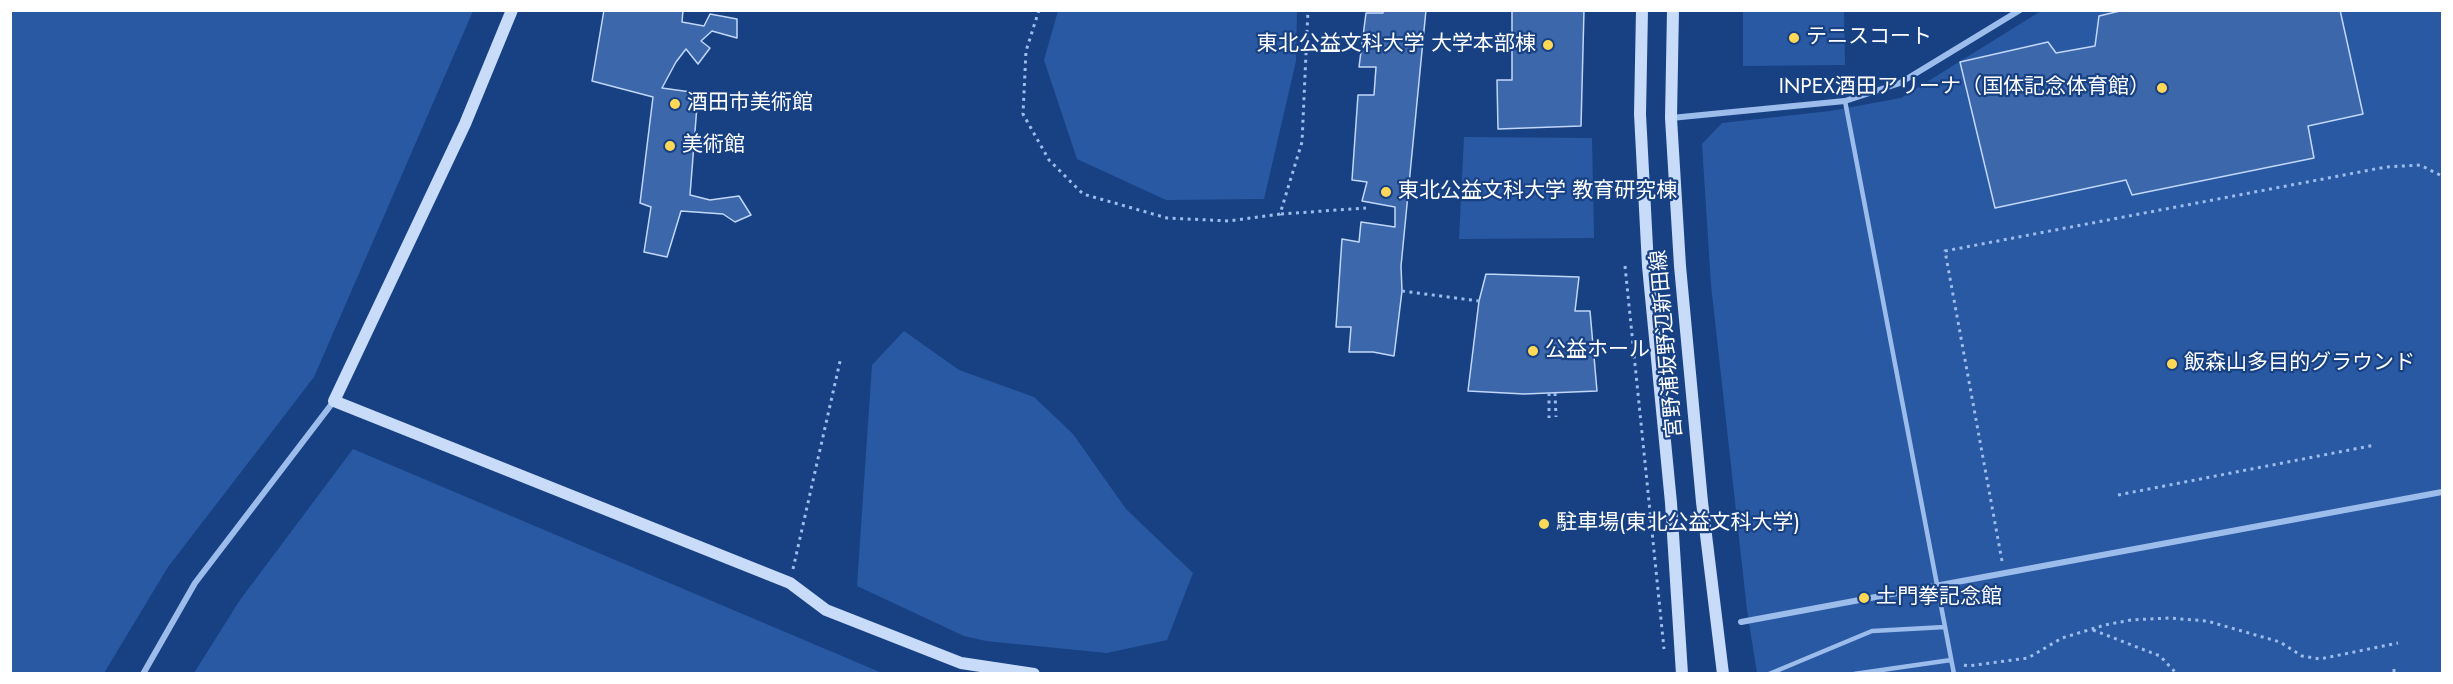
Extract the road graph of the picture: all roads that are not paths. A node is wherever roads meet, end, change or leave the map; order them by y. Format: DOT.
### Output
graph roads {
  1 [pos="512,10"];
  2 [pos="1642,10"];
  3 [pos="1673,10"];
  4 [pos="2020,10"];
  5 [pos="1845,100"];
  6 [pos="1671,118"];
  7 [pos="334,401"];
  8 [pos="2442,492"];
  9 [pos="1938,584"];
  10 [pos="1741,622"];
  11 [pos="1945,627"];
  12 [pos="1951,660"];
  13 [pos="143,674"];
  14 [pos="1034,674"];
  15 [pos="1682,674"];
  16 [pos="1722,674"];
  17 [pos="1769,674"];
  18 [pos="1854,674"];
  19 [pos="1954,674"];
  1 -- 7 [label="main road"];
  2 -- 15 [label="main road, 宮野浦坂野辺新田線"];
  3 -- 6 [label="main road, 宮野浦坂野辺新田線"];
  4 -- 5 [label="street"];
  5 -- 6 [label="street"];
  5 -- 9 [label="lane"];
  6 -- 16 [label="main road, 宮野浦坂野辺新田線"];
  7 -- 13 [label="street"];
  7 -- 14 [label="main road"];
  8 -- 9 [label="street"];
  9 -- 10 [label="street"];
  9 -- 11 [label="lane"];
  11 -- 12 [label="lane"];
  11 -- 17 [label="lane"];
  12 -- 18 [label="lane"];
  12 -- 19 [label="lane"];
}
